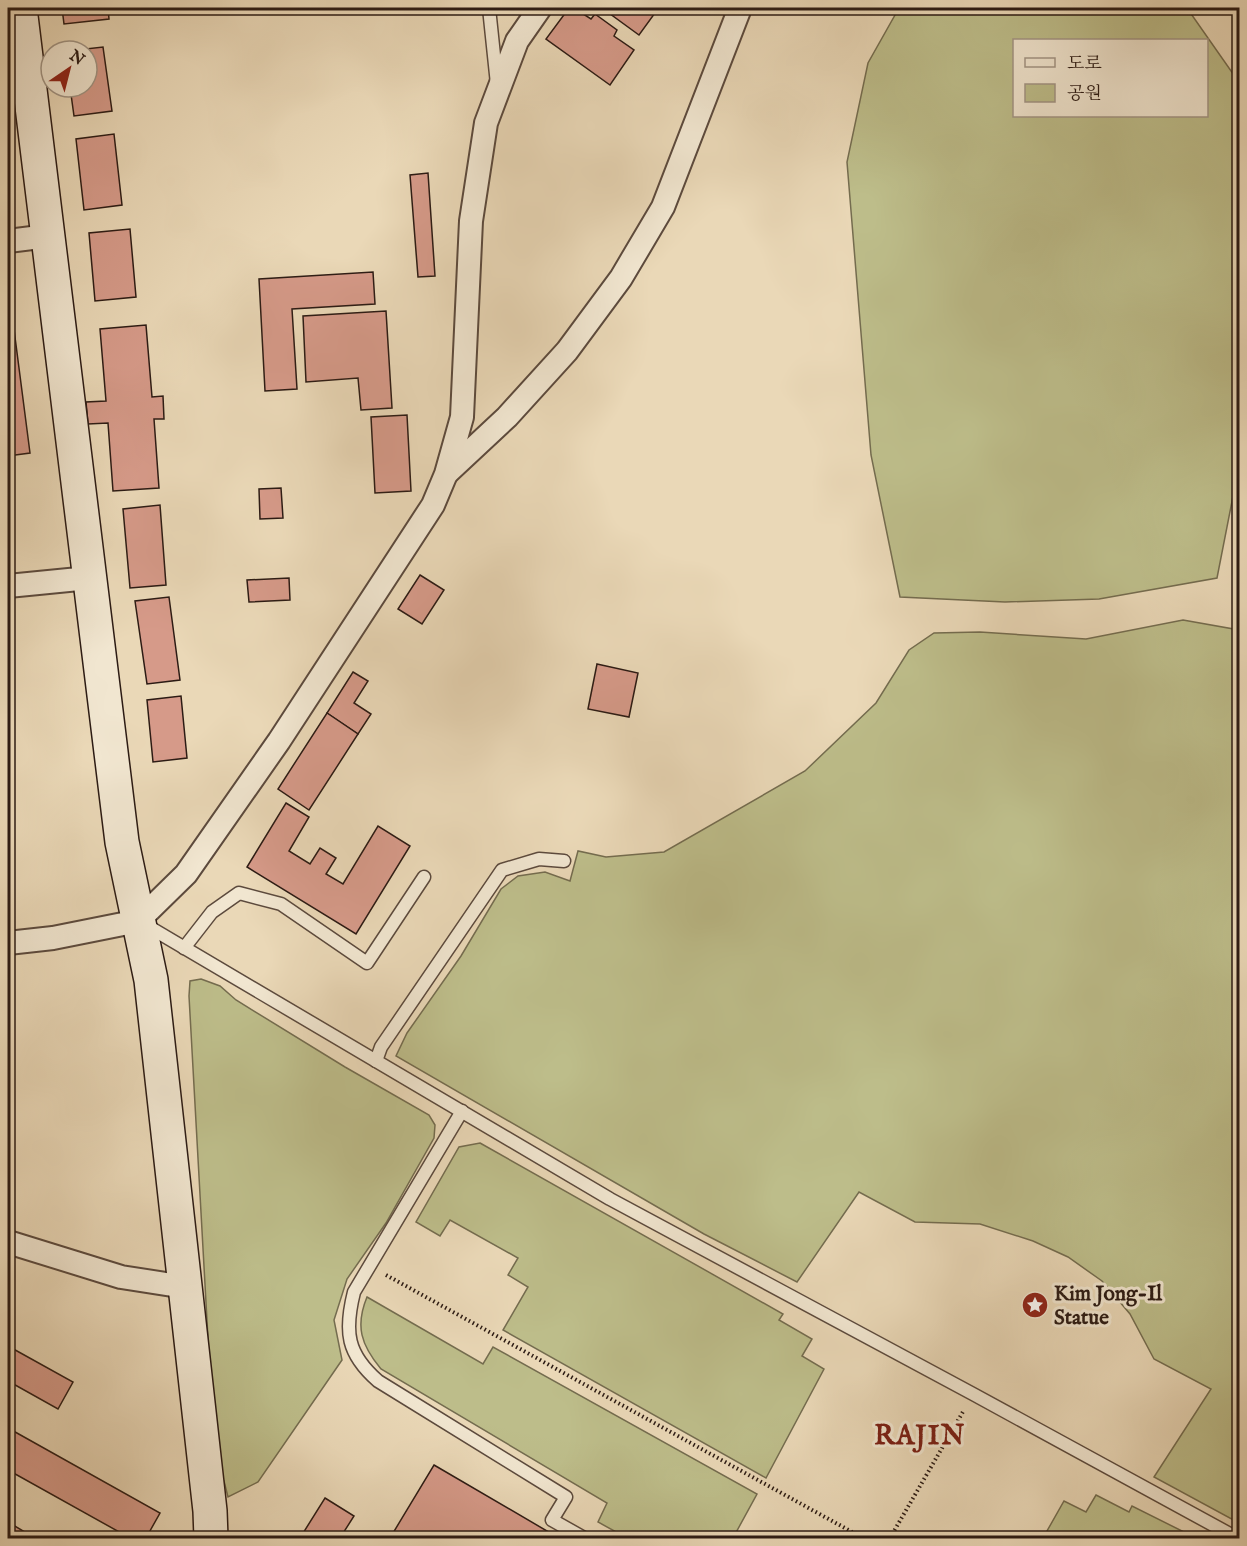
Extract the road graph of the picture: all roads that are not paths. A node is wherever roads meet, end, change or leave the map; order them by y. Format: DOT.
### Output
graph roads {
  1 [pos="20,8"];
  2 [pos="489,8"];
  3 [pos="540,8"];
  4 [pos="740,8"];
  5 [pos="498,91"];
  6 [pos="48,236"];
  7 [pos="8,241"];
  8 [pos="446,474"];
  9 [pos="89,578"];
  10 [pos="8,586"];
  11 [pos="564,861"];
  12 [pos="424,877"];
  13 [pos="138,921"];
  14 [pos="8,943"];
  15 [pos="184,948"];
  16 [pos="376,1060"];
  17 [pos="462,1111"];
  18 [pos="8,1242"];
  19 [pos="185,1287"];
  20 [pos="211,1539"];
  21 [pos="584,1539"];
  22 [pos="1237,1539"];
  1 -- 6 [label="street"];
  2 -- 5 [label="lane"];
  3 -- 5 [label="street"];
  4 -- 8 [label="street"];
  5 -- 8 [label="street"];
  6 -- 7 [label="street"];
  6 -- 9 [label="street"];
  8 -- 13 [label="street"];
  9 -- 10 [label="street"];
  9 -- 13 [label="street"];
  11 -- 16 [label="lane"];
  12 -- 15 [label="lane"];
  13 -- 14 [label="street"];
  13 -- 15 [label="lane"];
  13 -- 19 [label="street"];
  15 -- 16 [label="lane"];
  16 -- 17 [label="lane"];
  17 -- 21 [label="lane"];
  17 -- 22 [label="lane"];
  18 -- 19 [label="street"];
  19 -- 20 [label="street"];
}
